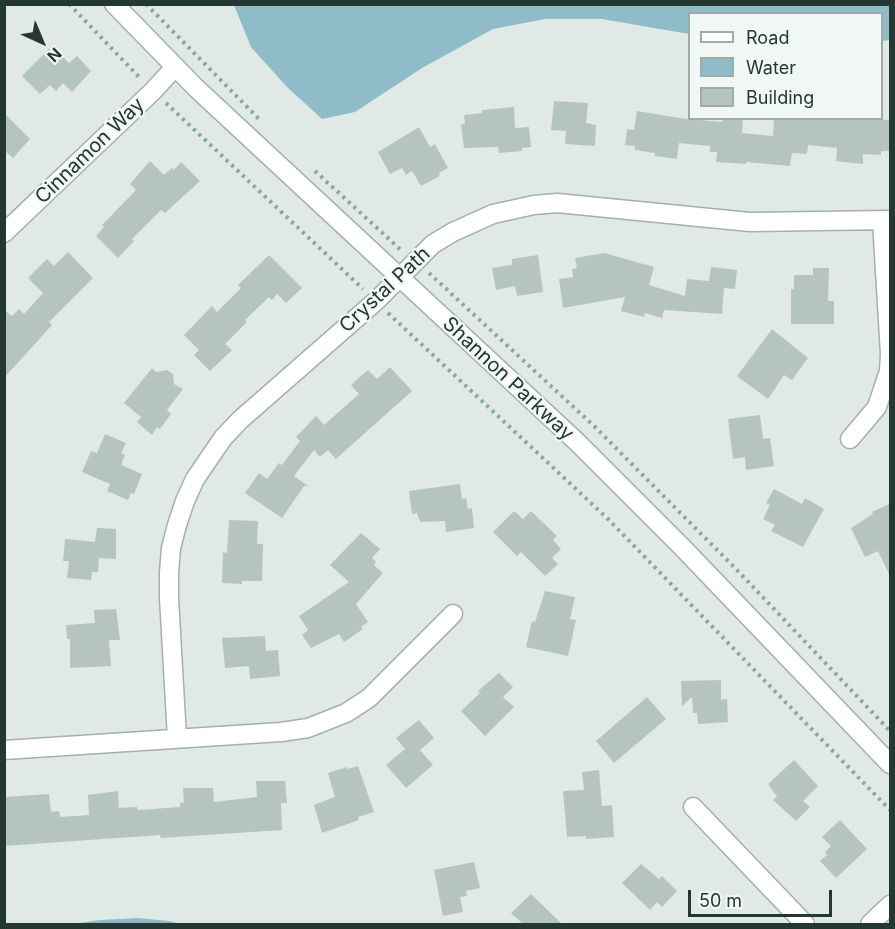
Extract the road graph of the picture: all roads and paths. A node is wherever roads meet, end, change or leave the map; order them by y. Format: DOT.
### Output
graph roads {
  1 [pos="69,4"];
  2 [pos="114,4"];
  3 [pos="175,67"];
  4 [pos="153,91"];
  5 [pos="886,221"];
  6 [pos="4,233"];
  7 [pos="399,278"];
  8 [pos="376,301"];
  9 [pos="850,439"];
  10 [pos="453,614"];
  11 [pos="177,738"];
  12 [pos="4,750"];
  13 [pos="891,764"];
  14 [pos="693,807"];
  15 [pos="891,810"];
  16 [pos="891,905"];
  17 [pos="806,924"];
  18 [pos="870,924"];
  1 -- 4 [label="path"];
  2 -- 3 [label="street, Shannon Parkway"];
  3 -- 4 [label="street, Cinnamon Way"];
  3 -- 7 [label="street, Shannon Parkway"];
  4 -- 6 [label="street, Cinnamon Way"];
  4 -- 8 [label="path"];
  5 -- 7 [label="street, Crystal Path"];
  5 -- 9 [label="street"];
  7 -- 8 [label="street, Crystal Path"];
  7 -- 13 [label="street, Shannon Parkway"];
  8 -- 11 [label="street, Crystal Path"];
  8 -- 15 [label="path"];
  10 -- 11 [label="street"];
  11 -- 12 [label="street"];
  14 -- 17 [label="street"];
  16 -- 18 [label="street"];
}
